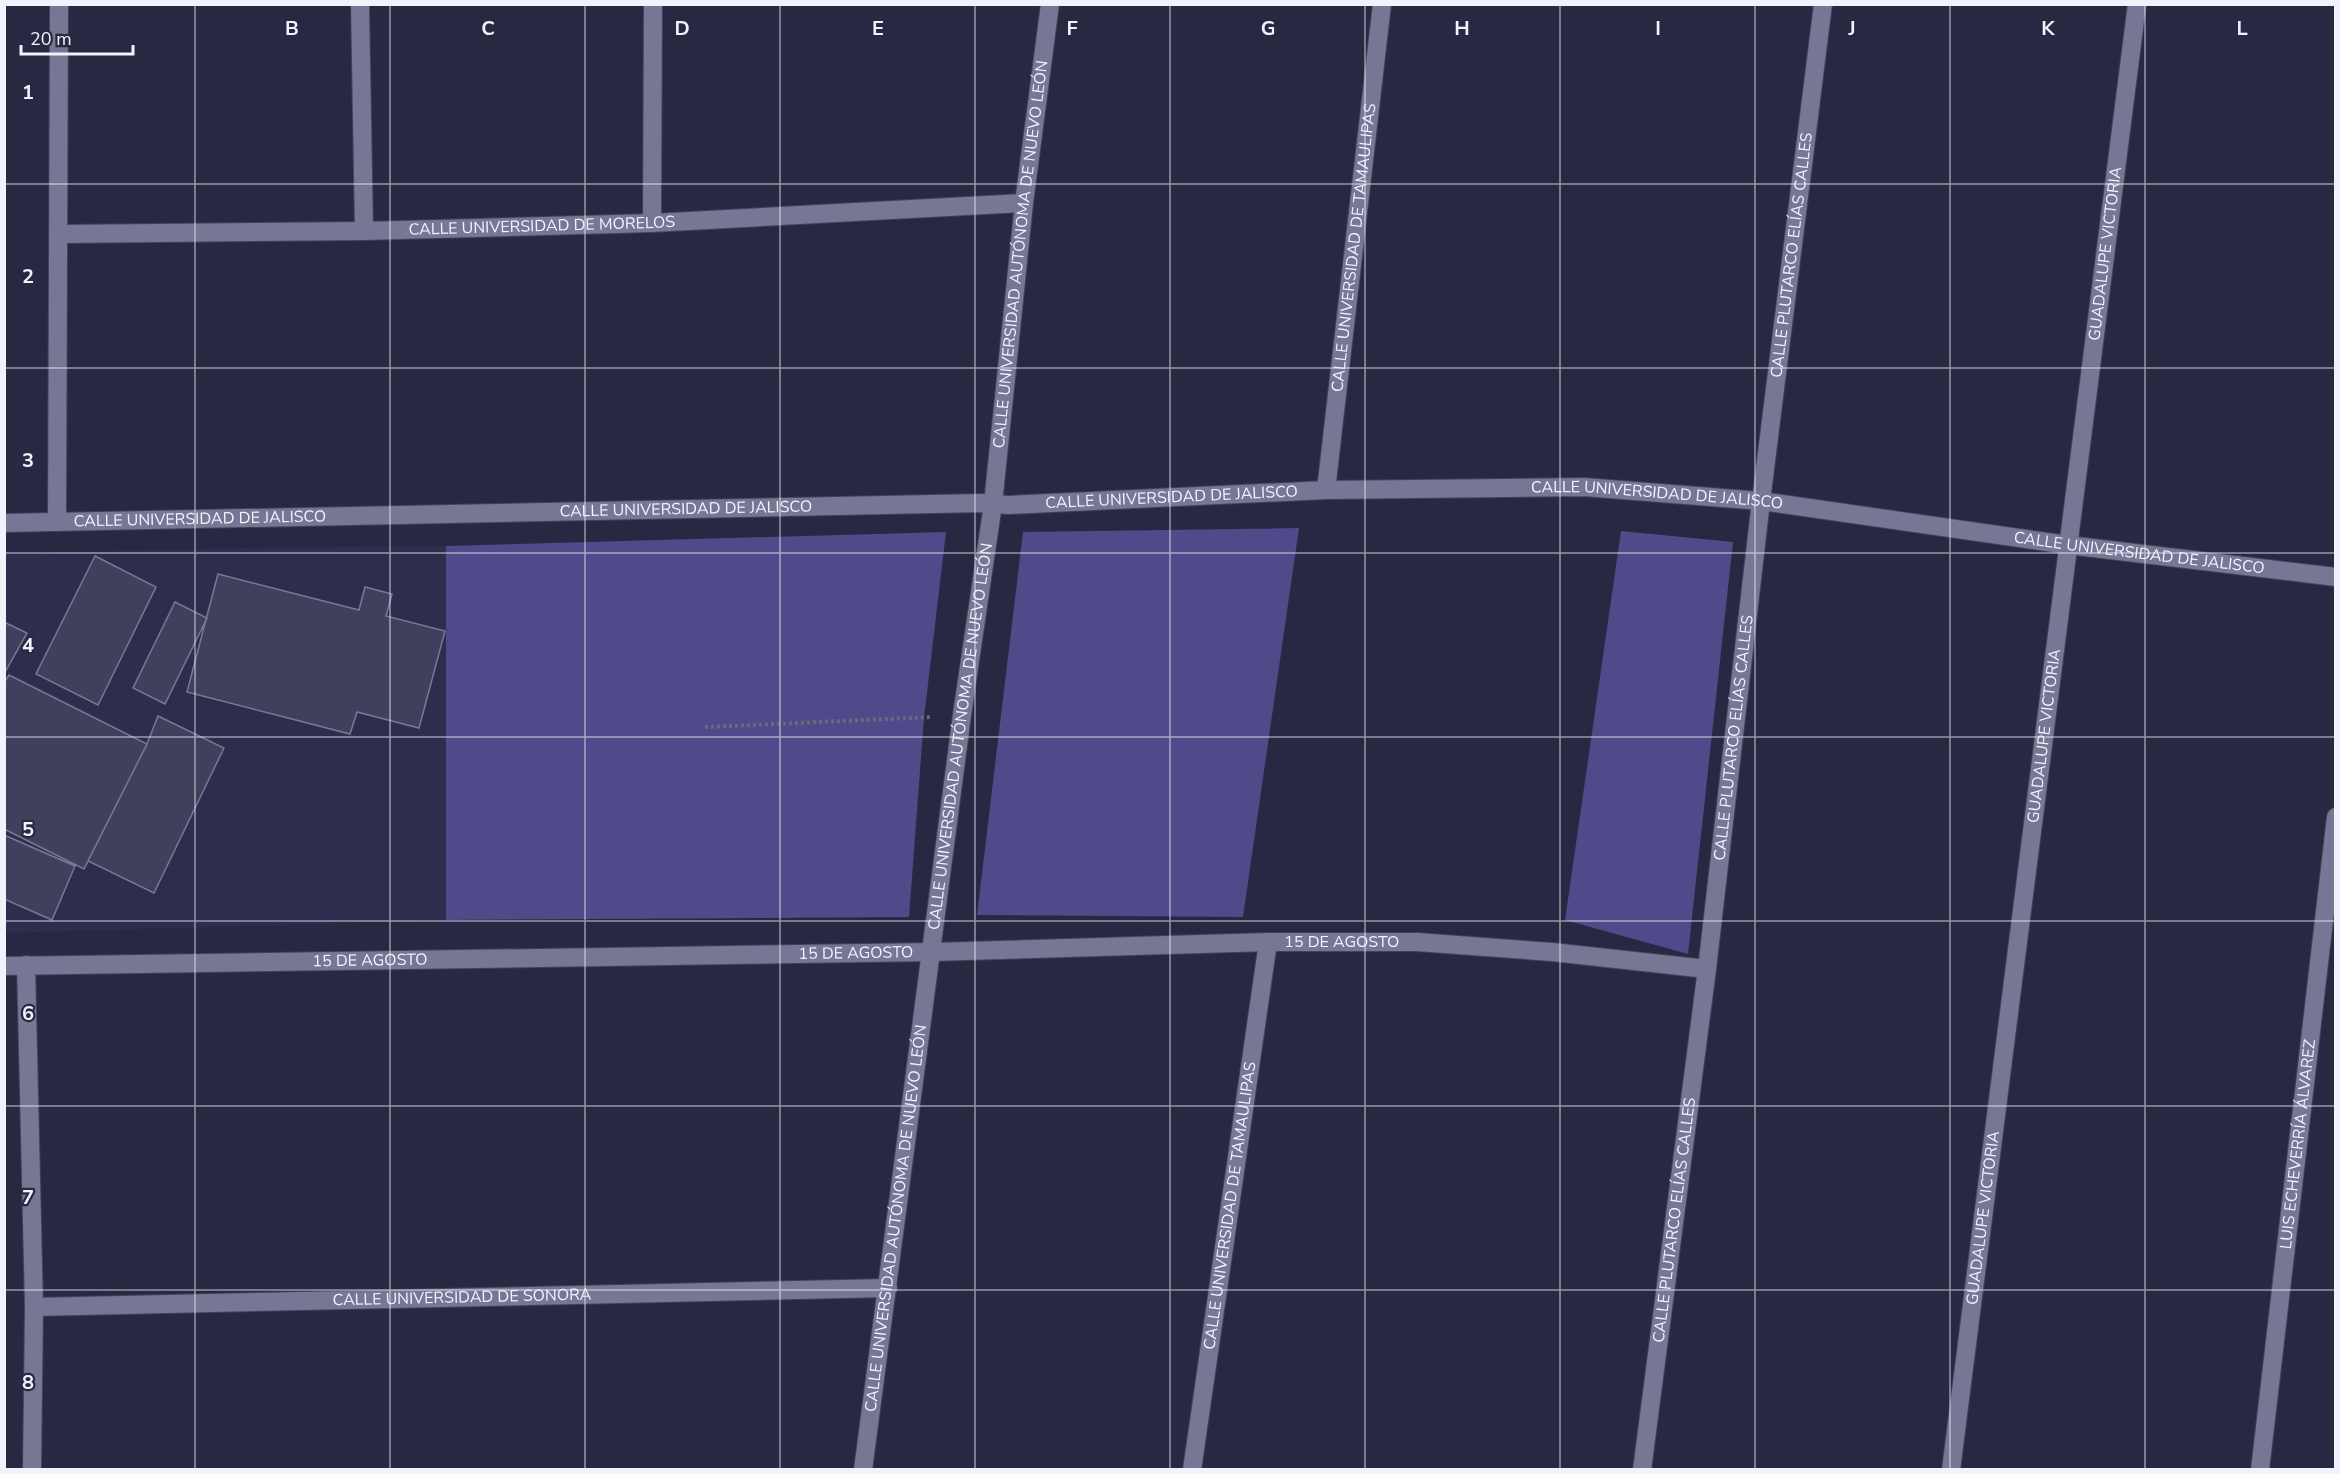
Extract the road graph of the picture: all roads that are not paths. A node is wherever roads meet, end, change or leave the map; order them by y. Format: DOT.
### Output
graph roads {
  1 [pos="59,4"];
  2 [pos="360,4"];
  3 [pos="653,4"];
  4 [pos="1050,4"];
  5 [pos="1382,4"];
  6 [pos="1823,4"];
  7 [pos="2137,4"];
  8 [pos="1024,203"];
  9 [pos="652,223"];
  10 [pos="364,231"];
  11 [pos="60,234"];
  12 [pos="1326,490"];
  13 [pos="1761,501"];
  14 [pos="993,504"];
  15 [pos="57,522"];
  16 [pos="4,523"];
  17 [pos="2068,545"];
  18 [pos="2336,577"];
  19 [pos="2336,817"];
  20 [pos="1268,942"];
  21 [pos="933,952"];
  22 [pos="26,965"];
  23 [pos="4,966"];
  24 [pos="1707,969"];
  25 [pos="888,1288"];
  26 [pos="34,1307"];
  27 [pos="32,1470"];
  28 [pos="863,1470"];
  29 [pos="1192,1470"];
  30 [pos="1642,1470"];
  31 [pos="1951,1470"];
  32 [pos="2260,1470"];
  1 -- 11 [label="street"];
  2 -- 10 [label="street"];
  3 -- 9 [label="street"];
  4 -- 8 [label="street, CALLE UNIVERSIDAD AUTÓNOMA DE NUEVO LEÓN"];
  5 -- 12 [label="street, CALLE UNIVERSIDAD DE TAMAULIPAS"];
  6 -- 13 [label="street, CALLE PLUTARCO ELÍAS CALLES"];
  7 -- 17 [label="street, GUADALUPE VICTORIA"];
  8 -- 9 [label="street, CALLE UNIVERSIDAD DE MORELOS"];
  8 -- 14 [label="street, CALLE UNIVERSIDAD AUTÓNOMA DE NUEVO LEÓN"];
  9 -- 10 [label="street, CALLE UNIVERSIDAD DE MORELOS"];
  10 -- 11 [label="street, CALLE UNIVERSIDAD DE MORELOS"];
  11 -- 15 [label="street"];
  12 -- 13 [label="street, CALLE UNIVERSIDAD DE JALISCO"];
  12 -- 14 [label="street, CALLE UNIVERSIDAD DE JALISCO"];
  13 -- 17 [label="street, CALLE UNIVERSIDAD DE JALISCO"];
  13 -- 24 [label="street, CALLE PLUTARCO ELÍAS CALLES"];
  14 -- 15 [label="street, CALLE UNIVERSIDAD DE JALISCO"];
  14 -- 21 [label="street, CALLE UNIVERSIDAD AUTÓNOMA DE NUEVO LEÓN"];
  15 -- 16 [label="street, CALLE UNIVERSIDAD DE JALISCO"];
  17 -- 18 [label="street, CALLE UNIVERSIDAD DE JALISCO"];
  17 -- 31 [label="street, GUADALUPE VICTORIA"];
  19 -- 32 [label="street, LUIS ECHEVERRÍA ÁLVAREZ"];
  20 -- 21 [label="street, 15 DE AGOSTO"];
  20 -- 24 [label="street, 15 DE AGOSTO"];
  20 -- 29 [label="street, CALLE UNIVERSIDAD DE TAMAULIPAS"];
  21 -- 22 [label="street, 15 DE AGOSTO"];
  21 -- 25 [label="street, CALLE UNIVERSIDAD AUTÓNOMA DE NUEVO LEÓN"];
  22 -- 23 [label="street, 15 DE AGOSTO"];
  22 -- 26 [label="street"];
  24 -- 30 [label="street, CALLE PLUTARCO ELÍAS CALLES"];
  25 -- 26 [label="street, CALLE UNIVERSIDAD DE SONORA"];
  25 -- 28 [label="street, CALLE UNIVERSIDAD AUTÓNOMA DE NUEVO LEÓN"];
  26 -- 27 [label="street"];
}
